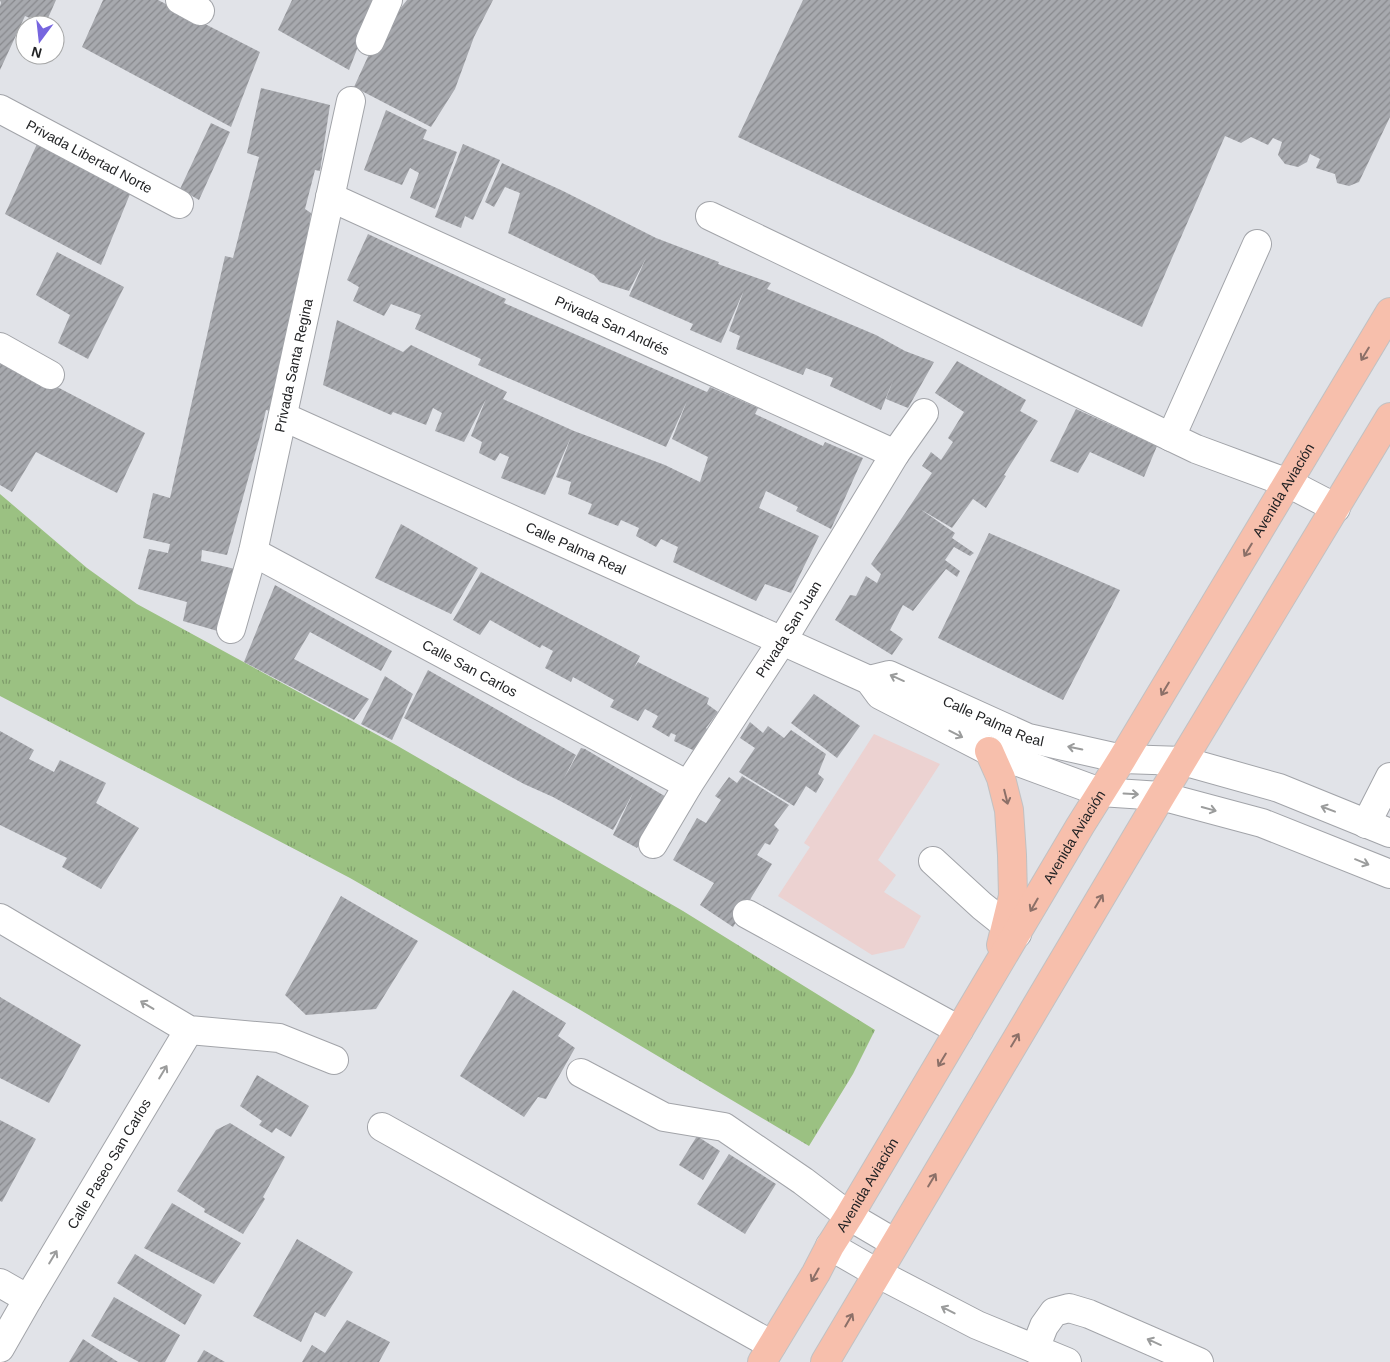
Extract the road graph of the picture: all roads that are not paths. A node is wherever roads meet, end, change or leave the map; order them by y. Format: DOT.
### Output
graph roads {
  1 [pos="388,0"];
  2 [pos="370,41"];
  3 [pos="351,101"];
  4 [pos="0,109"];
  5 [pos="330,197"];
  6 [pos="180,204"];
  7 [pos="710,216"];
  8 [pos="1257,244"];
  9 [pos="1390,312"];
  10 [pos="0,347"];
  11 [pos="50,375"];
  12 [pos="924,413"];
  13 [pos="1390,416"];
  14 [pos="284,417"];
  15 [pos="1171,437"];
  16 [pos="895,454"];
  17 [pos="1288,484"];
  18 [pos="1336,508"];
  19 [pos="253,552"];
  20 [pos="231,629"];
  21 [pos="782,641"];
  22 [pos="869,680"];
  23 [pos="1001,726"];
  24 [pos="989,751"];
  25 [pos="1122,759"];
  26 [pos="1183,761"];
  27 [pos="1390,777"];
  28 [pos="688,785"];
  29 [pos="1100,792"];
  30 [pos="1161,796"];
  31 [pos="1378,828"];
  32 [pos="652,844"];
  33 [pos="934,861"];
  34 [pos="1390,874"];
  35 [pos="747,914"];
  36 [pos="0,918"];
  37 [pos="1011,929"];
  38 [pos="189,1030"];
  39 [pos="960,1030"];
  40 [pos="334,1060"];
  41 [pos="581,1073"];
  42 [pos="382,1127"];
  43 [pos="849,1216"];
  44 [pos="894,1243"];
  45 [pos="830,1246"];
  46 [pos="877,1273"];
  47 [pos="0,1283"];
  48 [pos="28,1298"];
  49 [pos="0,1348"];
  50 [pos="1035,1349"];
  51 [pos="767,1354"];
  52 [pos="825,1362"];
  53 [pos="1067,1362"];
  54 [pos="1198,1362"];
  1 -- 2 [label="street"];
  3 -- 5 [label="street, Privada Santa Regina"];
  4 -- 6 [label="street, Privada Libertad Norte"];
  5 -- 14 [label="street, Privada Santa Regina"];
  5 -- 16 [label="street, Privada San Andrés"];
  7 -- 15 [label="street"];
  8 -- 15 [label="street"];
  9 -- 17 [label="main road, Avenida Aviación, one-way"];
  10 -- 11 [label="street"];
  12 -- 16 [label="street, Privada San Juan"];
  13 -- 18 [label="main road"];
  14 -- 19 [label="street, Privada Santa Regina"];
  14 -- 21 [label="street, Calle Palma Real"];
  15 -- 17 [label="street"];
  16 -- 21 [label="street, Privada San Juan"];
  17 -- 18 [label="street"];
  17 -- 25 [label="main road, Avenida Aviación, one-way"];
  18 -- 26 [label="main road"];
  19 -- 20 [label="street, Privada Santa Regina"];
  19 -- 28 [label="street, Calle San Carlos"];
  21 -- 22 [label="street, Calle Palma Real"];
  21 -- 28 [label="street, Privada San Juan"];
  23 -- 22 [label="street, Calle Palma Real, one-way"];
  22 -- 24 [label="street, Calle Palma Real, one-way"];
  23 -- 24 [label="street"];
  25 -- 23 [label="street, Calle Palma Real, one-way"];
  24 -- 29 [label="street, Calle Palma Real"];
  24 -- 37 [label="main road, one-way"];
  25 -- 26 [label="street, Calle Palma Real"];
  25 -- 29 [label="main road, Avenida Aviación"];
  26 -- 30 [label="main road"];
  31 -- 26 [label="street, Calle Palma Real, one-way"];
  27 -- 31 [label="street"];
  28 -- 32 [label="street, Privada San Juan"];
  29 -- 30 [label="street, Calle Palma Real, one-way"];
  29 -- 37 [label="main road, Avenida Aviación, one-way"];
  30 -- 34 [label="street, Calle Palma Real, one-way"];
  44 -- 30 [label="main road, one-way"];
  33 -- 37 [label="street"];
  35 -- 39 [label="street"];
  38 -- 36 [label="street, one-way"];
  37 -- 39 [label="main road, Avenida Aviación"];
  38 -- 40 [label="street"];
  48 -- 38 [label="street, Calle Paseo San Carlos, one-way"];
  39 -- 43 [label="main road, Avenida Aviación, one-way"];
  41 -- 43 [label="street"];
  42 -- 51 [label="street"];
  43 -- 44 [label="street"];
  43 -- 45 [label="main road, Avenida Aviación"];
  44 -- 46 [label="main road"];
  45 -- 46 [label="street"];
  45 -- 51 [label="main road, Avenida Aviación, one-way"];
  50 -- 46 [label="street, one-way"];
  52 -- 46 [label="main road, one-way"];
  47 -- 48 [label="street"];
  48 -- 49 [label="street, Calle Paseo San Carlos"];
  50 -- 53 [label="street"];
  54 -- 50 [label="street, one-way"];
}
